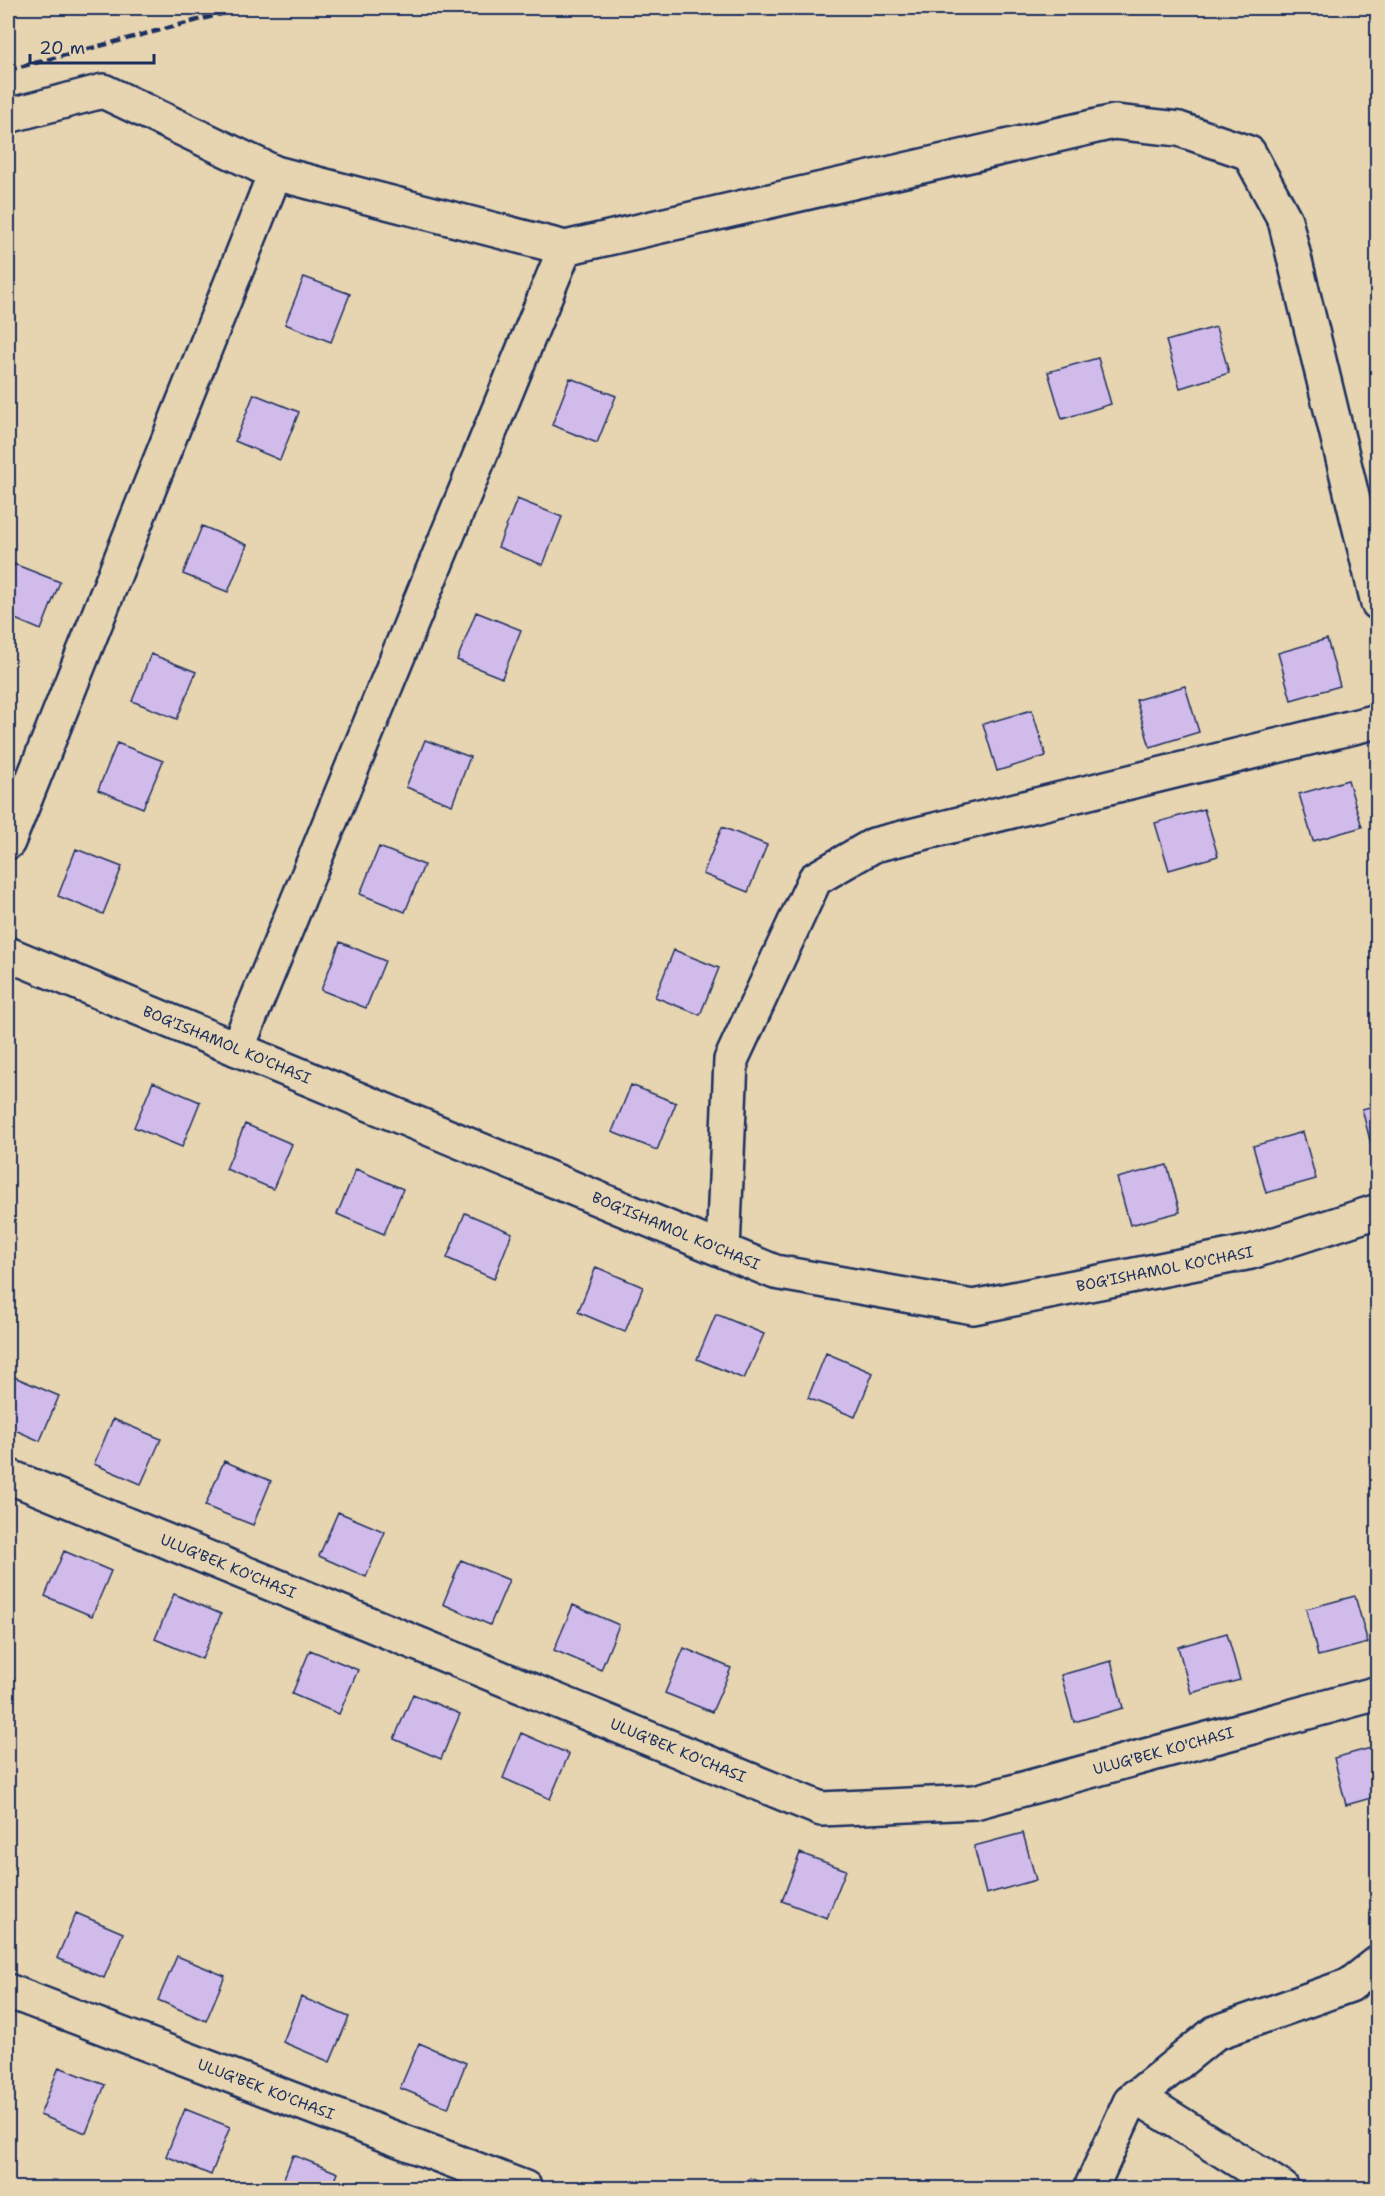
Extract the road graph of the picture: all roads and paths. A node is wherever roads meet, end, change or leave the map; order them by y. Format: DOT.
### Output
graph roads {
  1 [pos="8,116"];
  2 [pos="275,173"];
  3 [pos="565,248"];
  4 [pos="1377,603"];
  5 [pos="1377,721"];
  6 [pos="8,842"];
  7 [pos="8,954"];
  8 [pos="237,1049"];
  9 [pos="1377,1211"];
  10 [pos="723,1250"];
  11 [pos="8,1476"];
  12 [pos="1377,1693"];
  13 [pos="1377,1964"];
  14 [pos="8,1991"];
  15 [pos="1136,2096"];
  16 [pos="525,2188"];
  17 [pos="1091,2188"];
  18 [pos="1282,2188"];
  1 -- 2 [label="street"];
  2 -- 3 [label="street"];
  2 -- 6 [label="street"];
  3 -- 4 [label="street"];
  3 -- 8 [label="street"];
  5 -- 10 [label="street"];
  7 -- 8 [label="street, BOG'ISHAMOL KO'CHASI"];
  8 -- 10 [label="street, BOG'ISHAMOL KO'CHASI"];
  9 -- 10 [label="street, BOG'ISHAMOL KO'CHASI"];
  11 -- 12 [label="street, ULUG'BEK KO'CHASI"];
  13 -- 15 [label="street"];
  14 -- 16 [label="street, ULUG'BEK KO'CHASI"];
  15 -- 17 [label="street"];
  15 -- 18 [label="street"];
}
